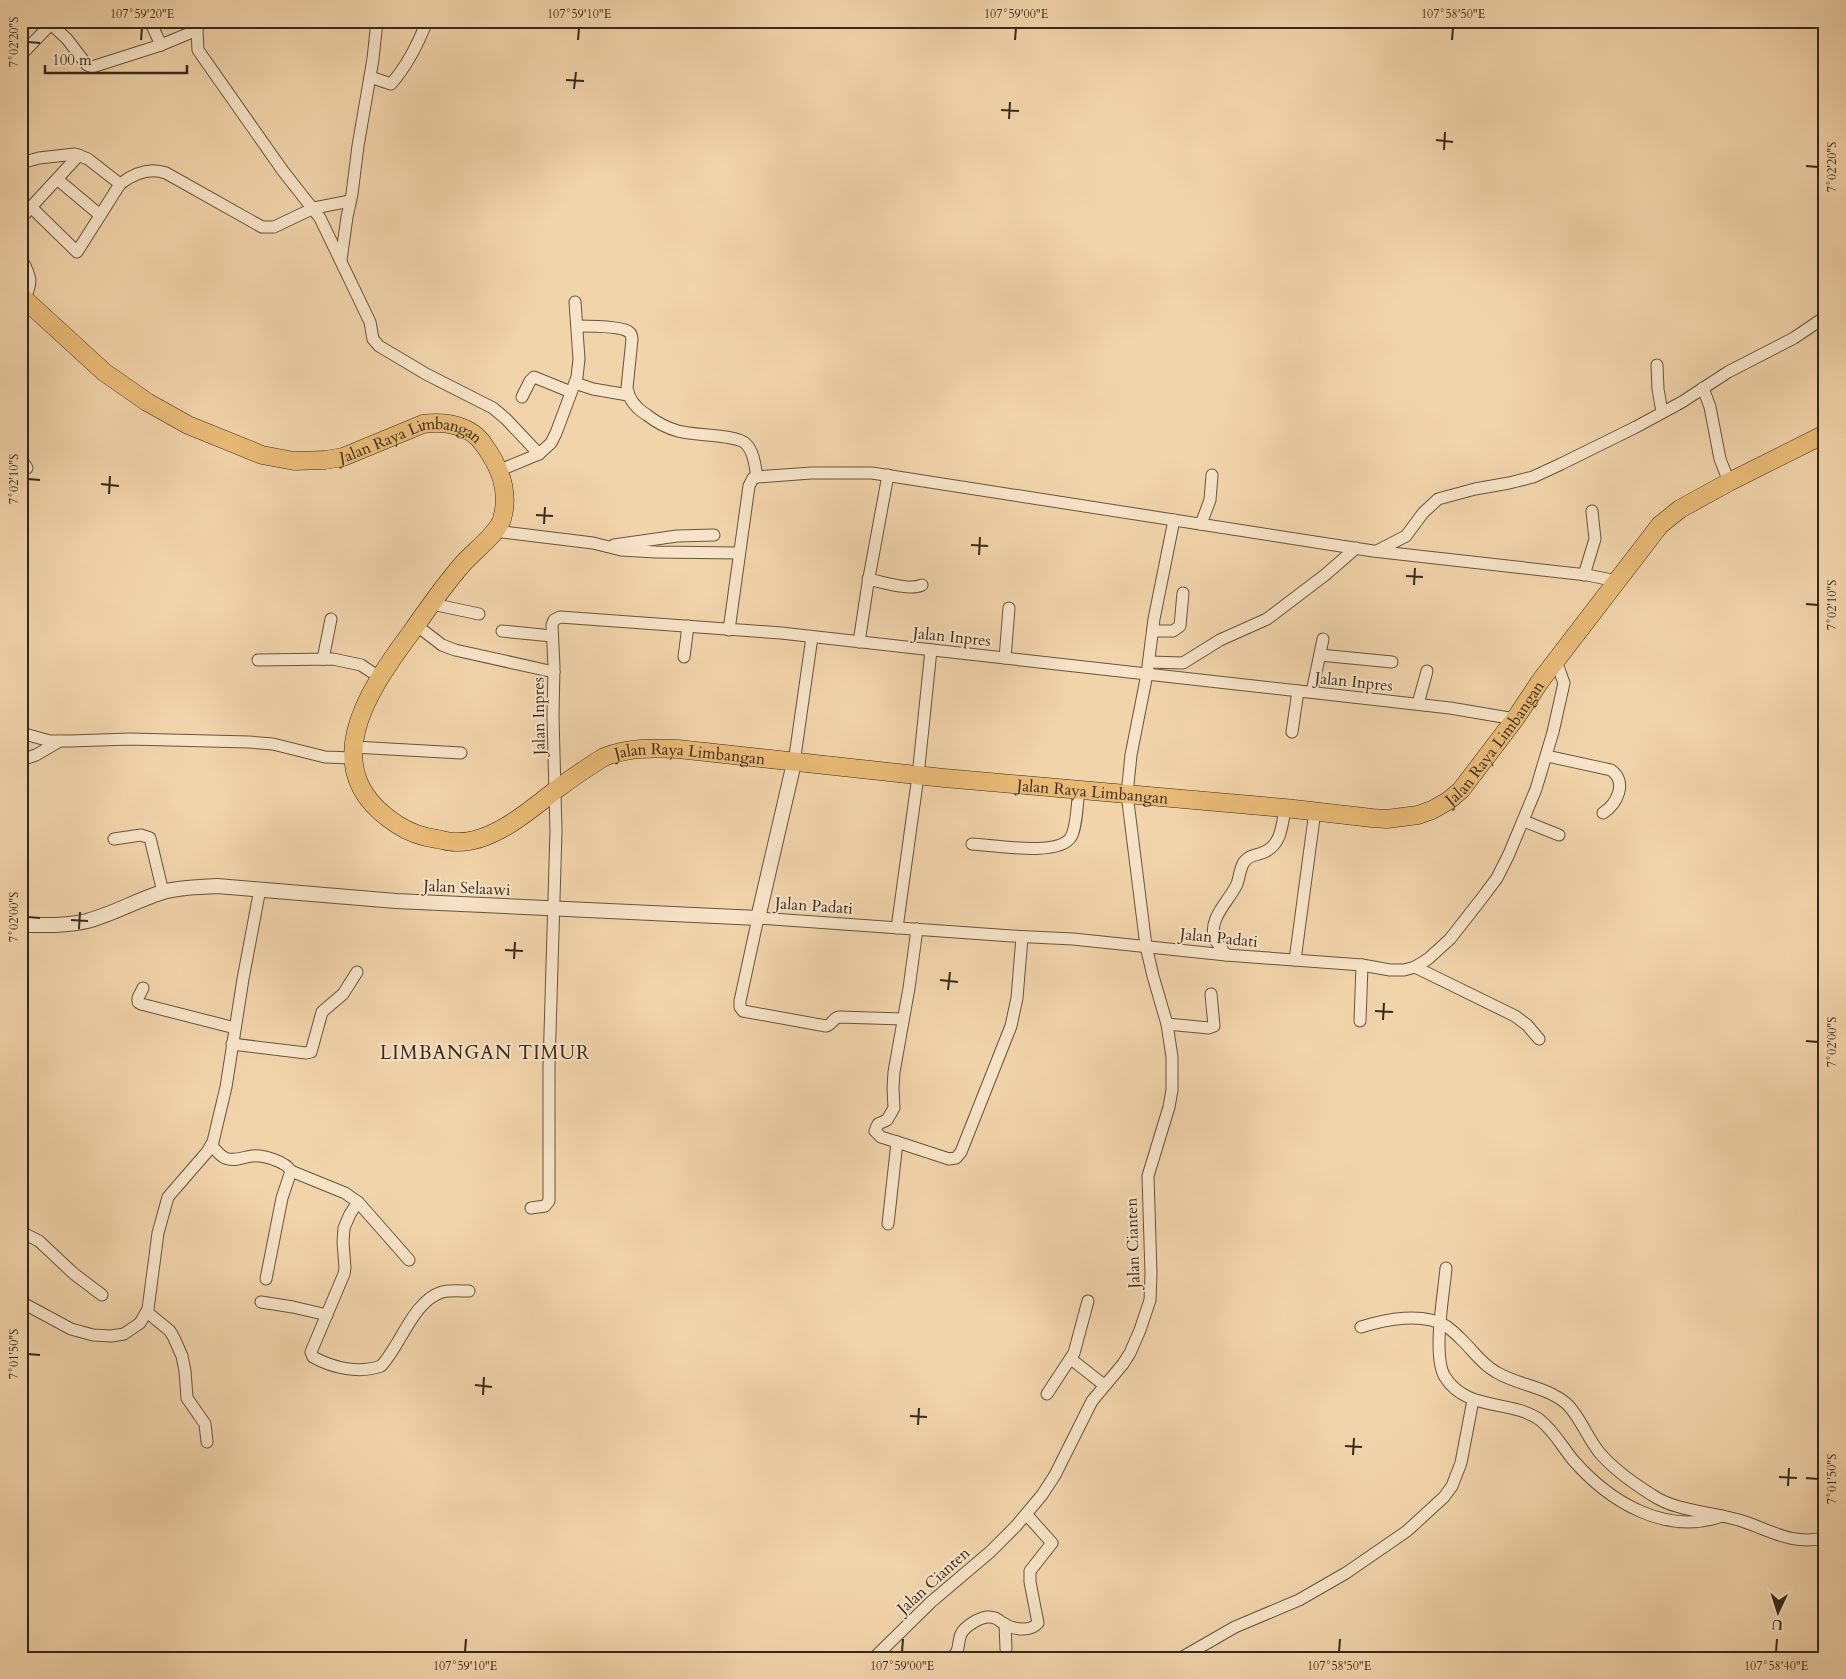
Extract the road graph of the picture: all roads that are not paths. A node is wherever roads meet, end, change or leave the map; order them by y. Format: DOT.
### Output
graph roads {
  1 [pos="150,21"];
  2 [pos="377,21"];
  3 [pos="427,21"];
  4 [pos="51,23"];
  5 [pos="195,26"];
  6 [pos="161,44"];
  7 [pos="21,55"];
  8 [pos="370,77"];
  9 [pos="79,155"];
  10 [pos="21,163"];
  11 [pos="57,179"];
  12 [pos="120,184"];
  13 [pos="350,201"];
  14 [pos="31,207"];
  15 [pos="314,208"];
  16 [pos="100,215"];
  17 [pos="21,218"];
  18 [pos="21,258"];
  19 [pos="341,260"];
  20 [pos="23,297"];
  21 [pos="575,302"];
  22 [pos="1825,317"];
  23 [pos="577,326"];
  24 [pos="1657,365"];
  25 [pos="573,387"];
  26 [pos="1703,388"];
  27 [pos="628,395"];
  28 [pos="522,397"];
  29 [pos="1662,412"];
  30 [pos="1825,434"];
  31 [pos="539,454"];
  32 [pos="500,470"];
  33 [pos="888,475"];
  34 [pos="1212,475"];
  35 [pos="758,476"];
  36 [pos="1729,482"];
  37 [pos="1592,511"];
  38 [pos="1174,520"];
  39 [pos="1201,524"];
  40 [pos="495,531"];
  41 [pos="714,535"];
  42 [pos="609,546"];
  43 [pos="1367,550"];
  44 [pos="739,553"];
  45 [pos="1584,575"];
  46 [pos="868,579"];
  47 [pos="1617,581"];
  48 [pos="922,585"];
  49 [pos="1183,593"];
  50 [pos="432,604"];
  51 [pos="1009,608"];
  52 [pos="479,614"];
  53 [pos="331,619"];
  54 [pos="416,625"];
  55 [pos="688,626"];
  56 [pos="729,630"];
  57 [pos="502,631"];
  58 [pos="1153,631"];
  59 [pos="552,636"];
  60 [pos="812,637"];
  61 [pos="1323,639"];
  62 [pos="859,642"];
  63 [pos="931,650"];
  64 [pos="1320,656"];
  65 [pos="684,657"];
  66 [pos="1005,658"];
  67 [pos="323,659"];
  68 [pos="258,660"];
  69 [pos="1556,661"];
  70 [pos="1392,662"];
  71 [pos="1148,668"];
  72 [pos="1427,671"];
  73 [pos="554,672"];
  74 [pos="379,677"];
  75 [pos="1298,691"];
  76 [pos="1312,692"];
  77 [pos="1418,704"];
  78 [pos="1515,719"];
  79 [pos="1292,732"];
  80 [pos="21,733"];
  81 [pos="60,741"];
  82 [pos="354,753"];
  83 [pos="460,753"];
  84 [pos="1547,756"];
  85 [pos="21,760"];
  86 [pos="794,763"];
  87 [pos="918,776"];
  88 [pos="556,790"];
  89 [pos="1079,790"];
  90 [pos="1127,794"];
  91 [pos="1284,808"];
  92 [pos="1316,811"];
  93 [pos="1603,813"];
  94 [pos="1524,821"];
  95 [pos="1559,835"];
  96 [pos="114,839"];
  97 [pos="972,844"];
  98 [pos="260,889"];
  99 [pos="163,892"];
  100 [pos="553,909"];
  101 [pos="758,918"];
  102 [pos="21,925"];
  103 [pos="897,928"];
  104 [pos="917,929"];
  105 [pos="1022,937"];
  106 [pos="1146,946"];
  107 [pos="1226,955"];
  108 [pos="1294,960"];
  109 [pos="1362,965"];
  110 [pos="1416,967"];
  111 [pos="357,972"];
  112 [pos="143,988"];
  113 [pos="1211,994"];
  114 [pos="903,1019"];
  115 [pos="1360,1021"];
  116 [pos="1167,1024"];
  117 [pos="235,1028"];
  118 [pos="1540,1039"];
  119 [pos="232,1044"];
  120 [pos="897,1142"];
  121 [pos="211,1145"];
  122 [pos="291,1171"];
  123 [pos="358,1202"];
  124 [pos="531,1208"];
  125 [pos="888,1224"];
  126 [pos="21,1232"];
  127 [pos="410,1260"];
  128 [pos="1446,1268"];
  129 [pos="266,1279"];
  130 [pos="470,1291"];
  131 [pos="102,1295"];
  132 [pos="1088,1301"];
  133 [pos="21,1302"];
  134 [pos="261,1302"];
  135 [pos="147,1312"];
  136 [pos="326,1315"];
  137 [pos="1440,1324"];
  138 [pos="1361,1327"];
  139 [pos="1071,1359"];
  140 [pos="1104,1385"];
  141 [pos="1047,1394"];
  142 [pos="1472,1400"];
  143 [pos="207,1442"];
  144 [pos="1026,1514"];
  145 [pos="1724,1516"];
  146 [pos="1825,1538"];
  147 [pos="1005,1624"];
  148 [pos="1006,1649"];
  149 [pos="874,1658"];
  150 [pos="950,1658"];
  151 [pos="1180,1658"];
  1 -- 6 [label="street"];
  2 -- 8 [label="street"];
  3 -- 8 [label="street"];
  4 -- 6 [label="street"];
  4 -- 7 [label="street"];
  5 -- 6 [label="street"];
  5 -- 15 [label="street"];
  8 -- 13 [label="street"];
  9 -- 10 [label="street"];
  9 -- 11 [label="street"];
  9 -- 12 [label="street"];
  11 -- 14 [label="street"];
  11 -- 16 [label="street"];
  12 -- 15 [label="street"];
  12 -- 16 [label="street"];
  13 -- 15 [label="street"];
  13 -- 19 [label="street"];
  14 -- 16 [label="street"];
  14 -- 17 [label="street"];
  15 -- 19 [label="street"];
  18 -- 20 [label="street"];
  19 -- 31 [label="street"];
  20 -- 32 [label="highway, Jalan Raya Limbangan"];
  21 -- 23 [label="street"];
  22 -- 26 [label="street"];
  23 -- 25 [label="street"];
  23 -- 27 [label="street"];
  24 -- 29 [label="street"];
  25 -- 27 [label="street"];
  25 -- 28 [label="street"];
  25 -- 31 [label="street"];
  26 -- 29 [label="street"];
  26 -- 36 [label="street"];
  27 -- 35 [label="street"];
  29 -- 43 [label="street"];
  30 -- 36 [label="highway, Jalan Raya Limbangan"];
  31 -- 32 [label="street"];
  32 -- 40 [label="highway, Jalan Raya Limbangan"];
  33 -- 35 [label="street"];
  33 -- 38 [label="street"];
  33 -- 46 [label="street"];
  34 -- 39 [label="street"];
  35 -- 44 [label="street"];
  36 -- 47 [label="highway, Jalan Raya Limbangan"];
  37 -- 45 [label="street"];
  38 -- 39 [label="street"];
  38 -- 58 [label="street, Jalan Cianten"];
  39 -- 43 [label="street"];
  40 -- 42 [label="street"];
  40 -- 50 [label="highway, Jalan Raya Limbangan"];
  41 -- 42 [label="street"];
  42 -- 44 [label="street"];
  43 -- 45 [label="street"];
  43 -- 71 [label="street"];
  44 -- 56 [label="street"];
  45 -- 47 [label="street"];
  46 -- 48 [label="street"];
  46 -- 62 [label="street"];
  47 -- 69 [label="highway, Jalan Raya Limbangan"];
  49 -- 58 [label="street"];
  50 -- 52 [label="street"];
  50 -- 54 [label="highway, Jalan Raya Limbangan"];
  51 -- 66 [label="street"];
  53 -- 67 [label="street"];
  54 -- 73 [label="street"];
  54 -- 74 [label="highway, Jalan Raya Limbangan"];
  55 -- 56 [label="street, Jalan Inpres"];
  55 -- 59 [label="street, Jalan Inpres"];
  55 -- 65 [label="street"];
  56 -- 60 [label="street, Jalan Inpres"];
  57 -- 59 [label="street"];
  58 -- 71 [label="street, Jalan Cianten"];
  59 -- 73 [label="street, Jalan Inpres"];
  60 -- 62 [label="street, Jalan Inpres"];
  60 -- 86 [label="street"];
  61 -- 64 [label="street"];
  62 -- 63 [label="street, Jalan Inpres"];
  63 -- 66 [label="street, Jalan Inpres"];
  63 -- 87 [label="street"];
  64 -- 70 [label="street"];
  64 -- 76 [label="street"];
  66 -- 71 [label="street, Jalan Inpres"];
  67 -- 68 [label="street"];
  67 -- 74 [label="street"];
  69 -- 78 [label="highway, Jalan Raya Limbangan"];
  69 -- 84 [label="street"];
  71 -- 75 [label="street, Jalan Inpres"];
  71 -- 90 [label="street, Jalan Cianten"];
  72 -- 77 [label="street"];
  73 -- 88 [label="street, Jalan Inpres"];
  74 -- 82 [label="highway, Jalan Raya Limbangan"];
  75 -- 76 [label="street, Jalan Inpres"];
  75 -- 79 [label="street"];
  76 -- 77 [label="street, Jalan Inpres"];
  77 -- 78 [label="street, Jalan Inpres"];
  78 -- 92 [label="highway, Jalan Raya Limbangan"];
  80 -- 81 [label="street"];
  81 -- 82 [label="street"];
  81 -- 85 [label="street"];
  82 -- 83 [label="street"];
  82 -- 88 [label="highway, Jalan Raya Limbangan"];
  84 -- 93 [label="street"];
  84 -- 94 [label="street"];
  86 -- 87 [label="highway, Jalan Raya Limbangan"];
  86 -- 88 [label="highway, Jalan Raya Limbangan"];
  86 -- 101 [label="street"];
  87 -- 89 [label="highway, Jalan Raya Limbangan"];
  87 -- 103 [label="street"];
  88 -- 100 [label="street, Jalan Inpres"];
  89 -- 90 [label="highway, Jalan Raya Limbangan"];
  89 -- 97 [label="street"];
  90 -- 91 [label="highway, Jalan Raya Limbangan"];
  90 -- 106 [label="street, Jalan Cianten"];
  91 -- 92 [label="highway, Jalan Raya Limbangan"];
  91 -- 107 [label="street"];
  92 -- 108 [label="street"];
  94 -- 95 [label="street"];
  94 -- 110 [label="street"];
  96 -- 99 [label="street"];
  98 -- 99 [label="street, Jalan Selaawi"];
  98 -- 100 [label="street, Jalan Selaawi"];
  98 -- 117 [label="street"];
  99 -- 102 [label="street, Jalan Selaawi"];
  100 -- 101 [label="street, Jalan Selaawi"];
  100 -- 124 [label="street, Jalan Inpres"];
  101 -- 103 [label="street, Jalan Padati"];
  101 -- 114 [label="street, Jalan Padati"];
  103 -- 104 [label="street, Jalan Padati"];
  104 -- 105 [label="street, Jalan Padati"];
  104 -- 114 [label="street"];
  105 -- 106 [label="street, Jalan Padati"];
  105 -- 120 [label="street"];
  106 -- 107 [label="street, Jalan Padati"];
  106 -- 116 [label="street, Jalan Cianten"];
  107 -- 108 [label="street, Jalan Padati"];
  108 -- 109 [label="street, Jalan Padati"];
  109 -- 110 [label="street, Jalan Padati"];
  109 -- 115 [label="street"];
  110 -- 118 [label="street"];
  111 -- 119 [label="street"];
  112 -- 117 [label="street"];
  113 -- 116 [label="street"];
  114 -- 120 [label="street"];
  116 -- 140 [label="street, Jalan Cianten"];
  117 -- 119 [label="street"];
  119 -- 121 [label="street"];
  120 -- 125 [label="street"];
  121 -- 122 [label="street"];
  121 -- 135 [label="street"];
  122 -- 123 [label="street"];
  122 -- 129 [label="street"];
  123 -- 127 [label="street"];
  123 -- 136 [label="street"];
  126 -- 131 [label="street"];
  128 -- 137 [label="street"];
  130 -- 136 [label="street"];
  132 -- 139 [label="street"];
  133 -- 135 [label="street"];
  134 -- 136 [label="street"];
  135 -- 143 [label="street"];
  137 -- 138 [label="street"];
  137 -- 142 [label="street"];
  137 -- 145 [label="street"];
  139 -- 140 [label="street"];
  139 -- 141 [label="street"];
  140 -- 144 [label="street, Jalan Cianten"];
  142 -- 145 [label="street"];
  142 -- 151 [label="street"];
  144 -- 147 [label="street"];
  144 -- 149 [label="street, Jalan Cianten"];
  145 -- 146 [label="street"];
  147 -- 148 [label="street"];
  147 -- 150 [label="street"];
}
